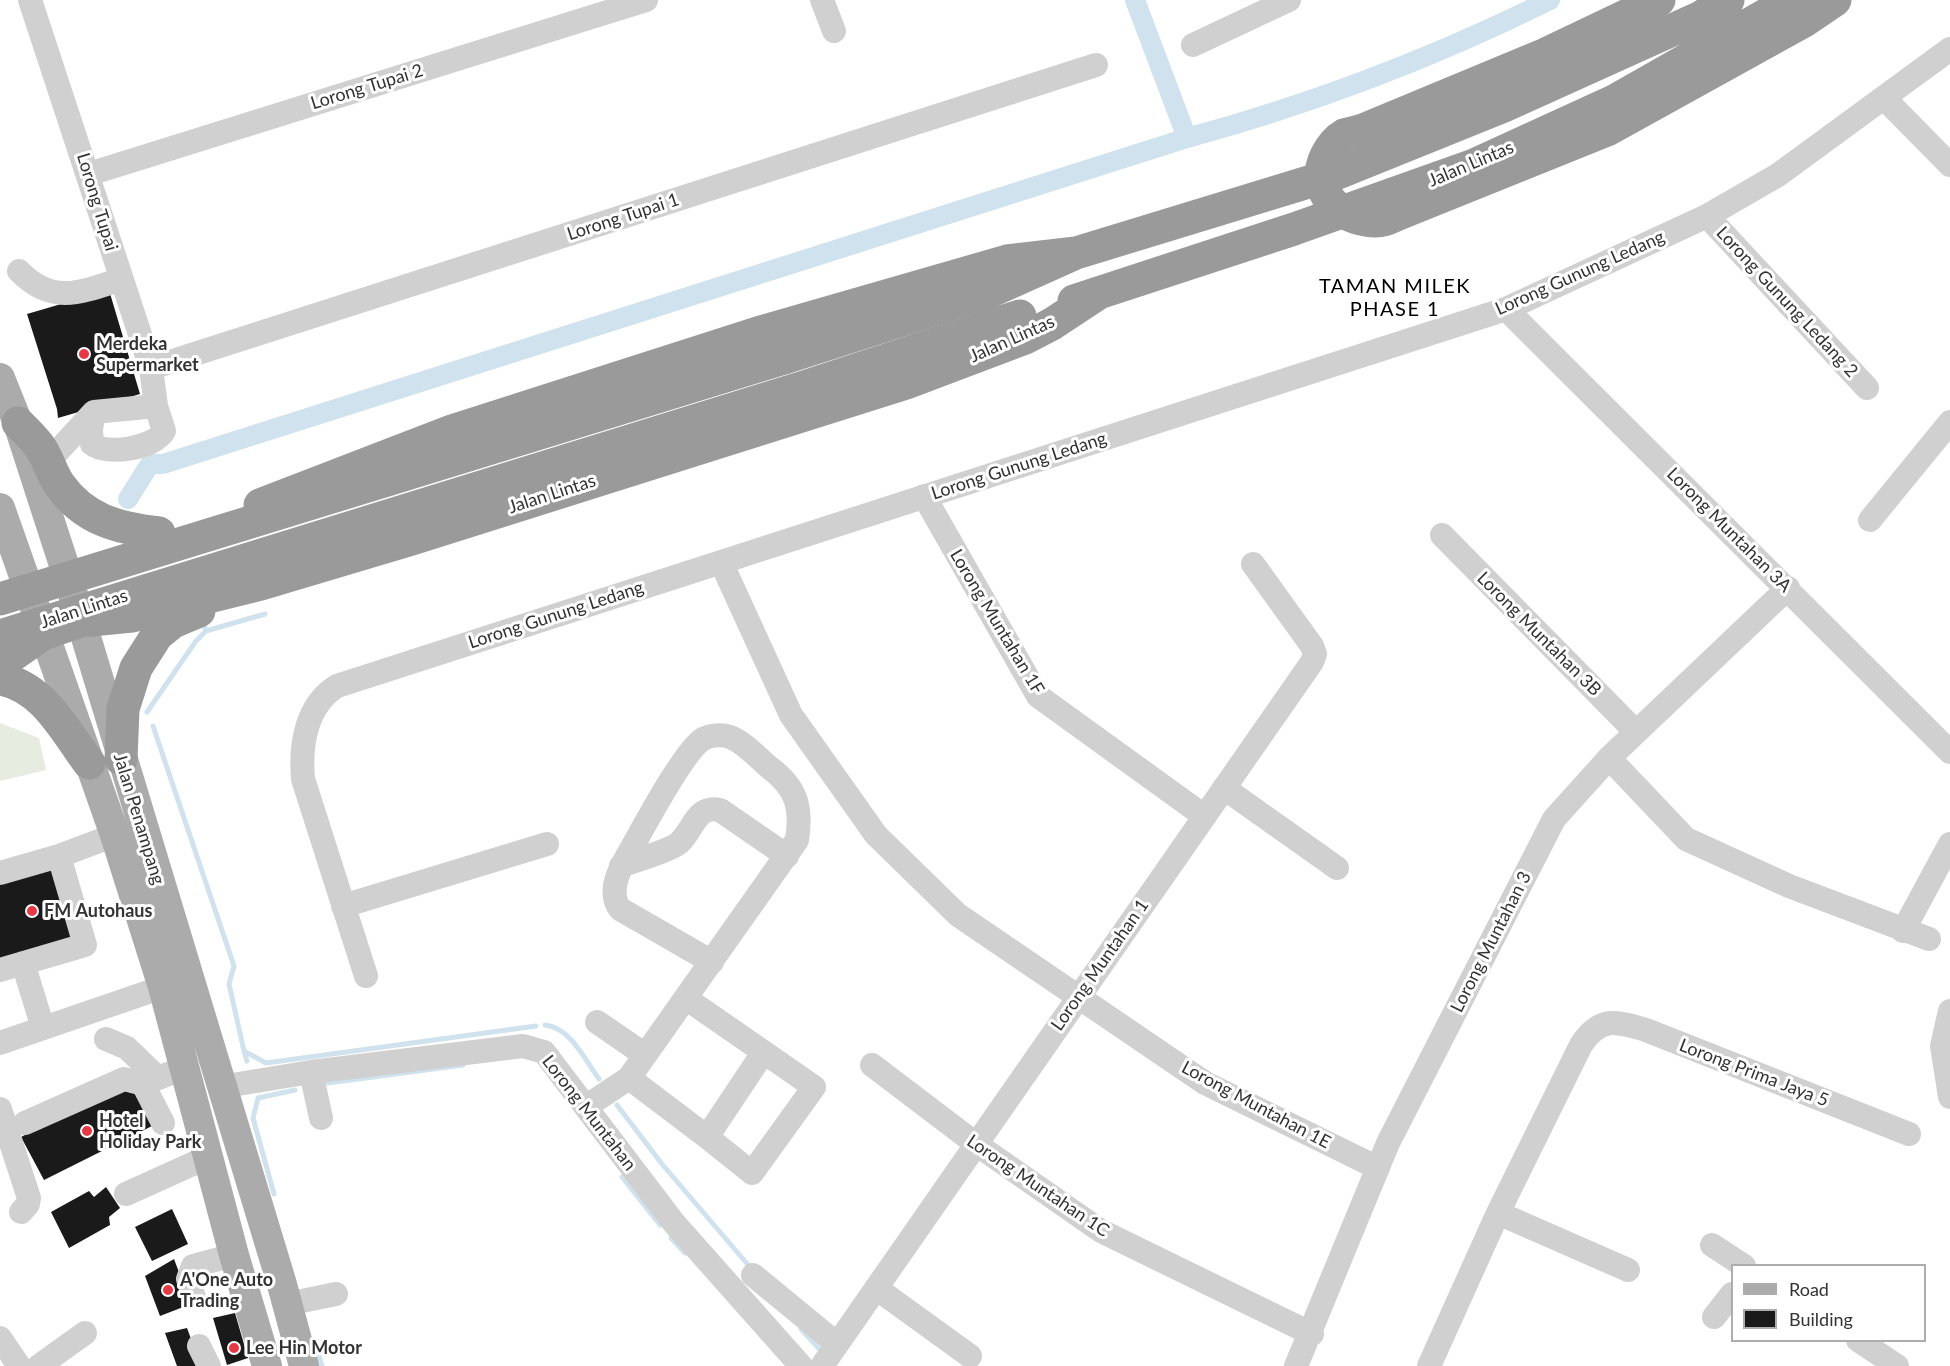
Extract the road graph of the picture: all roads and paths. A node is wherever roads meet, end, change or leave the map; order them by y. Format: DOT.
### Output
graph roads {
  1 [pos="30,0"];
  2 [pos="646,0"];
  3 [pos="822,0"];
  4 [pos="1289,0"];
  5 [pos="1659,0"];
  6 [pos="1728,0"];
  7 [pos="1792,0"];
  8 [pos="1835,0"];
  9 [pos="834,31"];
  10 [pos="1193,45"];
  11 [pos="1950,49"];
  12 [pos="1096,65"];
  13 [pos="1884,98"];
  14 [pos="1950,165"];
  15 [pos="88,174"];
  16 [pos="1707,216"];
  17 [pos="1076,253"];
  18 [pos="19,271"];
  19 [pos="121,279"];
  20 [pos="1096,295"];
  21 [pos="1506,309"];
  22 [pos="151,368"];
  23 [pos="0,378"];
  24 [pos="1867,388"];
  25 [pos="156,406"];
  26 [pos="94,412"];
  27 [pos="1950,422"];
  28 [pos="18,423"];
  29 [pos="47,463"];
  30 [pos="924,496"];
  31 [pos="0,508"];
  32 [pos="1870,520"];
  33 [pos="159,533"];
  34 [pos="1442,536"];
  35 [pos="721,562"];
  36 [pos="1253,564"];
  37 [pos="65,568"];
  38 [pos="261,584"];
  39 [pos="1788,588"];
  40 [pos="8,590"];
  41 [pos="185,602"];
  42 [pos="81,621"];
  43 [pos="43,634"];
  44 [pos="0,636"];
  45 [pos="0,664"];
  46 [pos="0,679"];
  47 [pos="1636,732"];
  48 [pos="1950,752"];
  49 [pos="1609,758"];
  50 [pos="121,759"];
  51 [pos="89,763"];
  52 [pos="1224,788"];
  53 [pos="1204,816"];
  54 [pos="115,835"];
  55 [pos="547,844"];
  56 [pos="1950,844"];
  57 [pos="59,856"];
  58 [pos="787,856"];
  59 [pos="621,866"];
  60 [pos="1337,868"];
  61 [pos="0,873"];
  62 [pos="343,906"];
  63 [pos="1903,931"];
  64 [pos="1929,939"];
  65 [pos="711,962"];
  66 [pos="11,967"];
  67 [pos="366,976"];
  68 [pos="163,987"];
  69 [pos="1078,997"];
  70 [pos="687,999"];
  71 [pos="1949,1015"];
  72 [pos="597,1022"];
  73 [pos="43,1028"];
  74 [pos="106,1039"];
  75 [pos="0,1043"];
  76 [pos="763,1053"];
  77 [pos="645,1055"];
  78 [pos="872,1065"];
  79 [pos="186,1067"];
  80 [pos="311,1072"];
  81 [pos="629,1078"];
  82 [pos="151,1081"];
  83 [pos="220,1087"];
  84 [pos="1950,1097"];
  85 [pos="587,1106"];
  86 [pos="0,1109"];
  87 [pos="321,1118"];
  88 [pos="25,1123"];
  89 [pos="163,1123"];
  90 [pos="1909,1134"];
  91 [pos="707,1137"];
  92 [pos="976,1144"];
  93 [pos="208,1157"];
  94 [pos="1378,1168"];
  95 [pos="126,1194"];
  96 [pos="21,1212"];
  97 [pos="1498,1213"];
  98 [pos="1712,1245"];
  99 [pos="234,1256"];
  100 [pos="1741,1264"];
  101 [pos="1628,1270"];
  102 [pos="753,1275"];
  103 [pos="876,1288"];
  104 [pos="336,1294"];
  105 [pos="1731,1295"];
  106 [pos="194,1297"];
  107 [pos="287,1304"];
  108 [pos="1714,1317"];
  109 [pos="85,1333"];
  110 [pos="1312,1334"];
  111 [pos="0,1338"];
  112 [pos="1860,1342"];
  113 [pos="837,1344"];
  114 [pos="970,1356"];
  115 [pos="19,1366"];
  116 [pos="39,1366"];
  117 [pos="267,1366"];
  118 [pos="304,1366"];
  119 [pos="801,1366"];
  120 [pos="822,1366"];
  121 [pos="1296,1366"];
  122 [pos="1430,1366"];
  123 [pos="1898,1366"];
  1 -- 15 [label="street, Lorong Tupai"];
  2 -- 15 [label="street, Lorong Tupai 2"];
  3 -- 9 [label="street"];
  4 -- 10 [label="street"];
  5 -- 8 [label="highway, bridge"];
  6 -- 17 [label="highway, Jalan Lintas"];
  7 -- 20 [label="highway, Jalan Lintas"];
  11 -- 13 [label="street, Lorong Gunung Ledang"];
  12 -- 22 [label="street, Lorong Tupai 1"];
  13 -- 14 [label="street"];
  13 -- 16 [label="street, Lorong Gunung Ledang"];
  15 -- 19 [label="street, Lorong Tupai"];
  16 -- 21 [label="street, Lorong Gunung Ledang"];
  16 -- 24 [label="street, Lorong Gunung Ledang 2"];
  17 -- 33 [label="highway, Jalan Lintas"];
  17 -- 40 [label="highway, Jalan Lintas, bridge"];
  18 -- 19 [label="street"];
  19 -- 22 [label="street, Lorong Tupai"];
  20 -- 38 [label="highway, Jalan Lintas"];
  20 -- 44 [label="highway, Jalan Lintas, bridge"];
  21 -- 30 [label="street, Lorong Gunung Ledang"];
  21 -- 39 [label="street, Lorong Muntahan 3A"];
  22 -- 25 [label="street, Lorong Tupai"];
  23 -- 28 [label="main road, Jalan Penampang"];
  25 -- 26 [label="street"];
  25 -- 26 [label="street, Lorong Tupai"];
  26 -- 29 [label="street"];
  27 -- 32 [label="street"];
  28 -- 29 [label="highway"];
  28 -- 37 [label="main road, Jalan Penampang"];
  29 -- 33 [label="highway"];
  30 -- 35 [label="street, Lorong Gunung Ledang"];
  30 -- 53 [label="street, Lorong Muntahan 1F"];
  31 -- 40 [label="main road, Jalan Penampang"];
  33 -- 37 [label="highway, Jalan Lintas"];
  33 -- 41 [label="highway"];
  34 -- 47 [label="street, Lorong Muntahan 3B"];
  35 -- 62 [label="street, Lorong Gunung Ledang"];
  35 -- 69 [label="street, Lorong Muntahan 1E"];
  36 -- 52 [label="street, Lorong Muntahan 1"];
  37 -- 40 [label="highway, Jalan Lintas"];
  37 -- 42 [label="main road, Jalan Penampang"];
  38 -- 41 [label="highway, Jalan Lintas"];
  38 -- 50 [label="highway"];
  39 -- 47 [label="street, Lorong Muntahan 3"];
  39 -- 48 [label="street, Lorong Muntahan 3A"];
  40 -- 43 [label="main road, Jalan Penampang"];
  41 -- 42 [label="highway, Jalan Lintas"];
  42 -- 43 [label="highway, Jalan Lintas"];
  42 -- 50 [label="main road, Jalan Penampang"];
  43 -- 45 [label="highway, Jalan Lintas"];
  43 -- 51 [label="main road, Jalan Penampang"];
  46 -- 51 [label="highway"];
  47 -- 49 [label="street, Lorong Muntahan 3"];
  49 -- 63 [label="street"];
  49 -- 94 [label="street, Lorong Muntahan 3"];
  50 -- 83 [label="main road, Jalan Penampang"];
  51 -- 54 [label="main road, Jalan Penampang"];
  52 -- 53 [label="street, Lorong Muntahan 1"];
  52 -- 60 [label="street"];
  53 -- 69 [label="street, Lorong Muntahan 1"];
  54 -- 57 [label="street"];
  54 -- 68 [label="main road, Jalan Penampang"];
  55 -- 62 [label="street"];
  56 -- 63 [label="street"];
  57 -- 61 [label="street"];
  57 -- 66 [label="street"];
  58 -- 59 [label="street"];
  58 -- 59 [label="street"];
  58 -- 65 [label="street"];
  59 -- 65 [label="street"];
  62 -- 67 [label="street, Lorong Gunung Ledang"];
  63 -- 64 [label="street"];
  65 -- 70 [label="street"];
  66 -- 73 [label="street"];
  68 -- 73 [label="street"];
  68 -- 79 [label="main road, Jalan Penampang"];
  69 -- 92 [label="street, Lorong Muntahan 1"];
  69 -- 94 [label="street, Lorong Muntahan 1E"];
  70 -- 76 [label="street"];
  70 -- 77 [label="street"];
  71 -- 84 [label="street"];
  72 -- 77 [label="street"];
  73 -- 75 [label="street"];
  74 -- 82 [label="street"];
  76 -- 91 [label="street"];
  76 -- 91 [label="street"];
  77 -- 81 [label="street"];
  78 -- 92 [label="street, Lorong Muntahan 1C"];
  79 -- 82 [label="street"];
  79 -- 93 [label="main road, Jalan Penampang"];
  80 -- 83 [label="street, Lorong Muntahan"];
  80 -- 85 [label="street, Lorong Muntahan"];
  80 -- 87 [label="street"];
  81 -- 85 [label="street"];
  81 -- 91 [label="street"];
  82 -- 88 [label="street"];
  82 -- 89 [label="street"];
  83 -- 107 [label="main road, Jalan Penampang"];
  85 -- 119 [label="street, Lorong Muntahan"];
  86 -- 96 [label="street"];
  90 -- 97 [label="street, Lorong Prima Jaya 5"];
  92 -- 103 [label="street, Lorong Muntahan 1"];
  92 -- 110 [label="street, Lorong Muntahan 1C"];
  93 -- 95 [label="street"];
  93 -- 99 [label="main road, Jalan Penampang"];
  94 -- 110 [label="street, Lorong Muntahan 3"];
  97 -- 101 [label="street"];
  97 -- 122 [label="street"];
  98 -- 100 [label="street"];
  99 -- 106 [label="street"];
  99 -- 117 [label="main road, Jalan Penampang"];
  102 -- 113 [label="street"];
  103 -- 113 [label="street, Lorong Muntahan 1"];
  103 -- 114 [label="street"];
  104 -- 107 [label="street"];
  105 -- 108 [label="street"];
  107 -- 118 [label="main road, Jalan Penampang"];
  109 -- 116 [label="street"];
  110 -- 121 [label="street, Lorong Muntahan 3"];
  111 -- 115 [label="street"];
  112 -- 123 [label="street"];
  113 -- 120 [label="street, Lorong Muntahan 1"];
}
